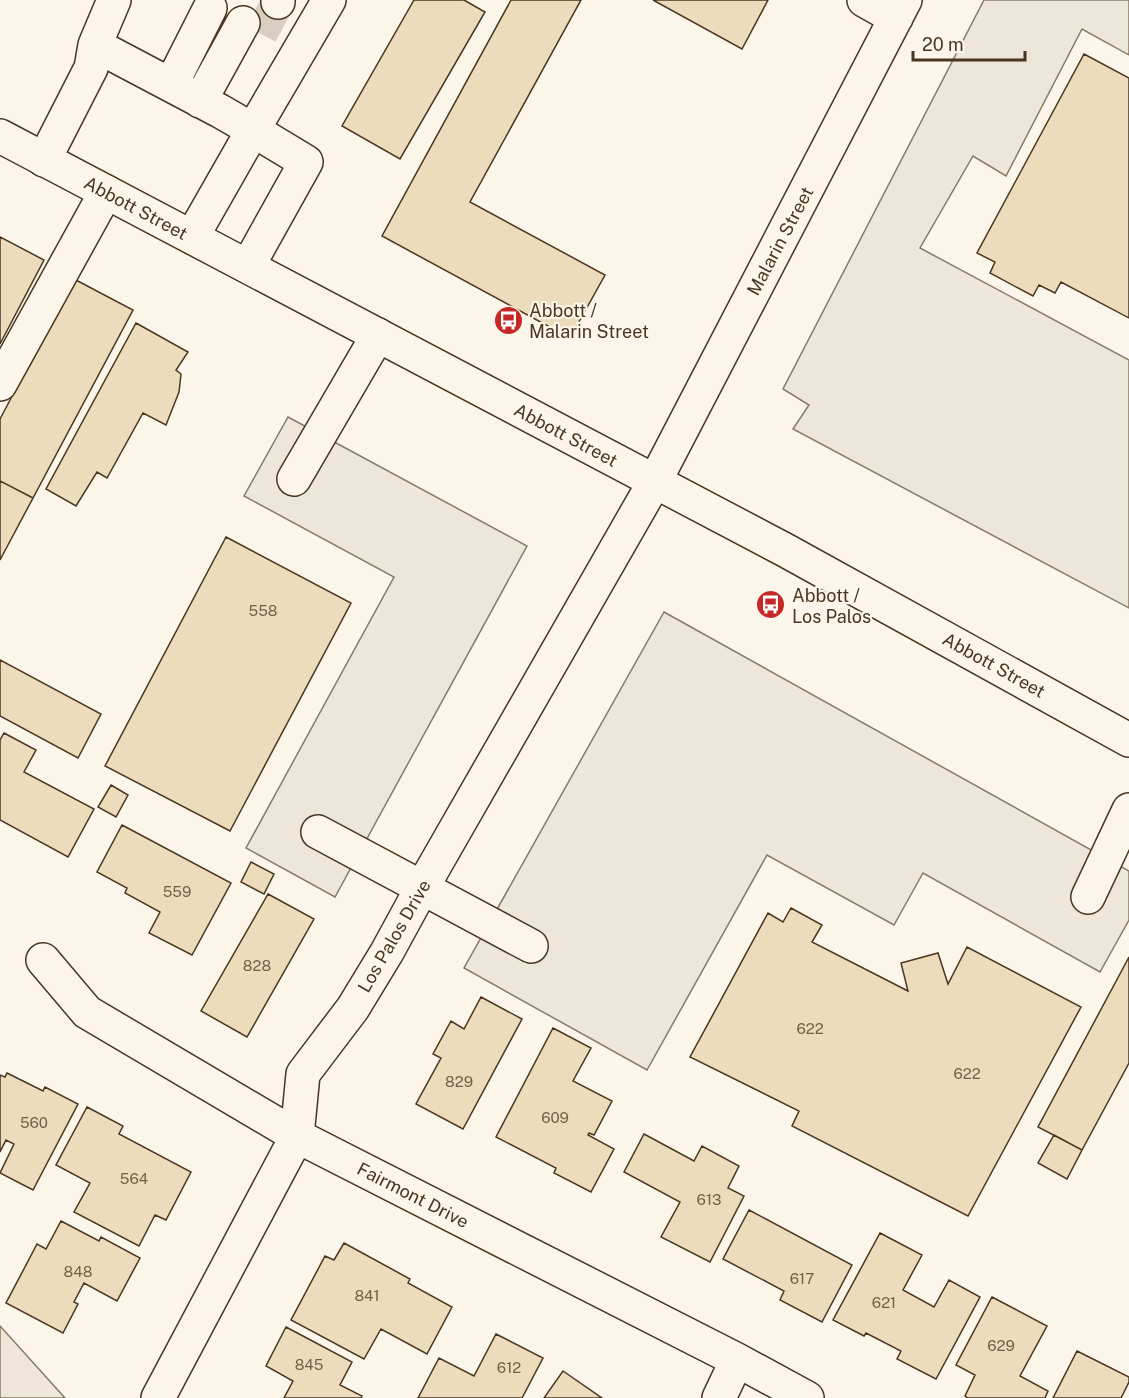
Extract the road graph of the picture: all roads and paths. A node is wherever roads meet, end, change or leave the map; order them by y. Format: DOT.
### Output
graph roads {
  1 [pos="114,0"];
  2 [pos="864,0"];
  3 [pos="323,2"];
  4 [pos="210,8"];
  5 [pos="901,9"];
  6 [pos="252,29"];
  7 [pos="95,45"];
  8 [pos="171,85"];
  9 [pos="210,106"];
  10 [pos="253,130"];
  11 [pos="0,136"];
  12 [pos="44,159"];
  13 [pos="106,192"];
  14 [pos="192,237"];
  15 [pos="248,266"];
  16 [pos="378,335"];
  17 [pos="0,384"];
  18 [pos="294,478"];
  19 [pos="655,481"];
  20 [pos="1129,740"];
  21 [pos="1129,810"];
  22 [pos="318,832"];
  23 [pos="423,886"];
  24 [pos="1088,897"];
  25 [pos="531,946"];
  26 [pos="43,960"];
  27 [pos="297,1136"];
  28 [pos="737,1360"];
  29 [pos="158,1398"];
  30 [pos="719,1398"];
  31 [pos="807,1398"];
  1 -- 7 [label="street"];
  2 -- 5 [label="street"];
  3 -- 10 [label="street"];
  4 -- 8 [label="street"];
  5 -- 19 [label="street, Malarin Street"];
  6 -- 9 [label="street"];
  7 -- 8 [label="street"];
  7 -- 12 [label="street"];
  8 -- 9 [label="street"];
  9 -- 10 [label="street"];
  10 -- 14 [label="street"];
  10 -- 15 [label="street"];
  11 -- 12 [label="street, Abbott Street"];
  12 -- 13 [label="street, Abbott Street"];
  13 -- 14 [label="street, Abbott Street"];
  13 -- 17 [label="street"];
  14 -- 15 [label="street, Abbott Street"];
  15 -- 16 [label="street, Abbott Street"];
  16 -- 18 [label="street"];
  16 -- 19 [label="street, Abbott Street"];
  19 -- 20 [label="street, Abbott Street"];
  19 -- 23 [label="street, Los Palos Drive"];
  21 -- 24 [label="street"];
  22 -- 23 [label="street"];
  23 -- 25 [label="street"];
  23 -- 27 [label="street, Los Palos Drive"];
  26 -- 27 [label="street, Fairmont Drive"];
  27 -- 28 [label="street, Fairmont Drive"];
  27 -- 29 [label="street, Los Palos Drive"];
  28 -- 30 [label="street"];
  28 -- 31 [label="street, Fairmont Drive"];
}
